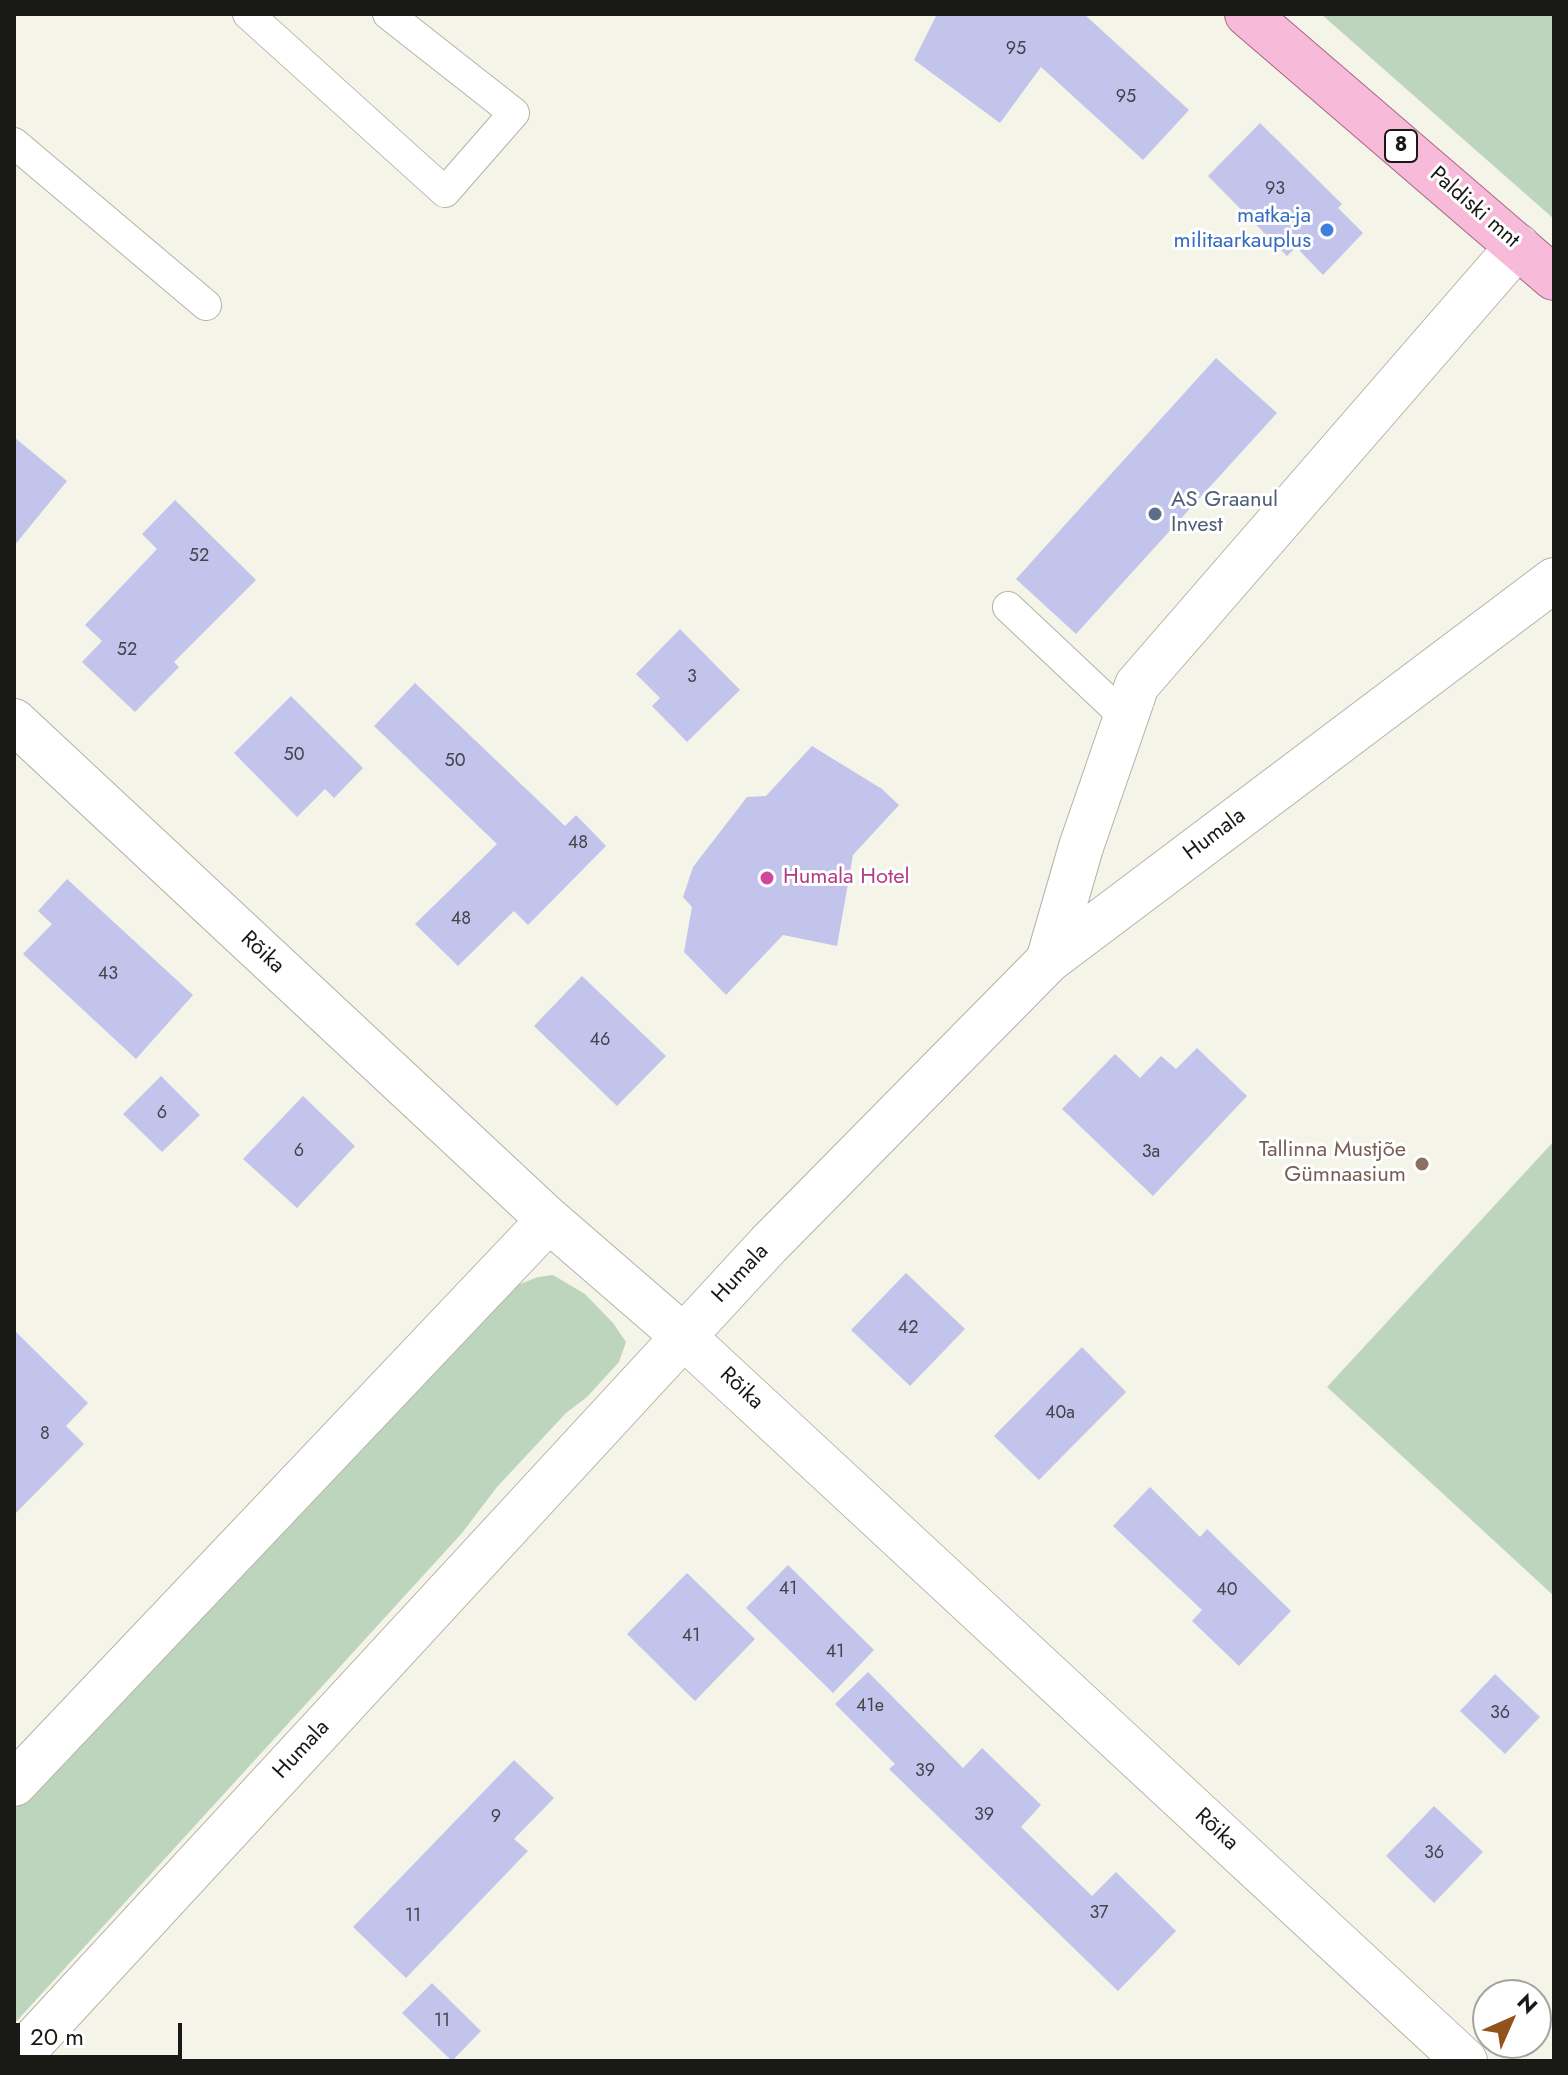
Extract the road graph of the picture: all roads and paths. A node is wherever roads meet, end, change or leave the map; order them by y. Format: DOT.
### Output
graph roads {
  1 [pos="248,14"];
  2 [pos="388,14"];
  3 [pos="1247,14"];
  4 [pos="14,143"];
  5 [pos="1518,246"];
  6 [pos="1554,278"];
  7 [pos="206,305"];
  8 [pos="1554,580"];
  9 [pos="1008,607"];
  10 [pos="1125,717"];
  11 [pos="14,721"];
  12 [pos="1048,961"];
  13 [pos="549,1220"];
  14 [pos="683,1336"];
  15 [pos="14,1784"];
  16 [pos="15,2061"];
  17 [pos="1465,2061"];
  1 -- 2 [label="lane"];
  3 -- 5 [label="main road, Paldiski mnt / 8"];
  4 -- 7 [label="lane"];
  5 -- 6 [label="main road, Paldiski mnt / 8"];
  5 -- 10 [label="street"];
  8 -- 12 [label="street, Humala"];
  9 -- 10 [label="lane"];
  10 -- 12 [label="street"];
  11 -- 13 [label="street, Rõika"];
  12 -- 14 [label="street, Humala"];
  13 -- 14 [label="street, Rõika"];
  13 -- 15 [label="street"];
  14 -- 16 [label="street, Humala"];
  14 -- 17 [label="street, Rõika"];
}
